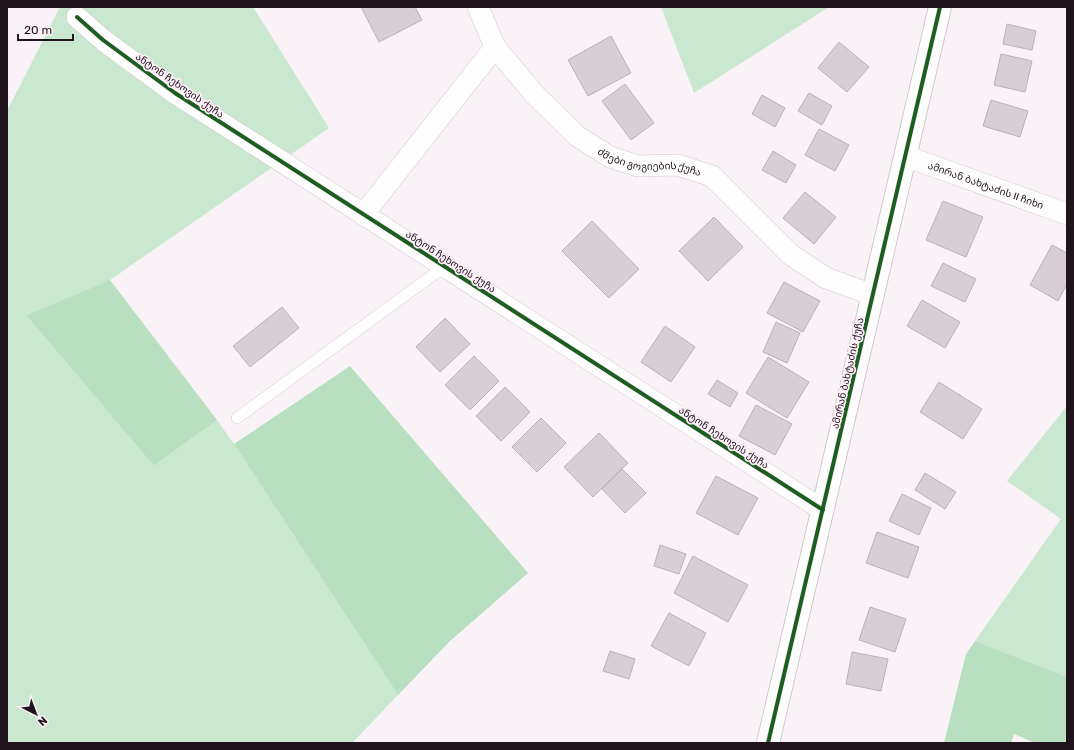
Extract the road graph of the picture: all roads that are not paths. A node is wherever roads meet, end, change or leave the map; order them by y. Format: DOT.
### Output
graph roads {
  1 [pos="478,7"];
  2 [pos="940,7"];
  3 [pos="77,17"];
  4 [pos="495,47"];
  5 [pos="905,156"];
  6 [pos="1067,214"];
  7 [pos="364,215"];
  8 [pos="444,267"];
  9 [pos="873,296"];
  10 [pos="237,418"];
  11 [pos="823,510"];
  12 [pos="768,743"];
  1 -- 4 [label="street, ძმები გოგიების ქუჩა"];
  2 -- 5 [label="street, ამირან ბახტაძის ქუჩა"];
  3 -- 7 [label="street, ანტონ ჩეხოვის ქუჩა"];
  4 -- 7 [label="street"];
  4 -- 9 [label="street, ძმები გოგიების ქუჩა"];
  5 -- 6 [label="street, ამირან ბახტაძის II ჩიხი"];
  5 -- 9 [label="street, ამირან ბახტაძის ქუჩა"];
  7 -- 8 [label="street, ანტონ ჩეხოვის ქუჩა"];
  8 -- 10 [label="lane"];
  8 -- 11 [label="street, ანტონ ჩეხოვის ქუჩა"];
  9 -- 11 [label="street, ამირან ბახტაძის ქუჩა"];
  11 -- 12 [label="street, ამირან ბახტაძის ქუჩა"];
}
